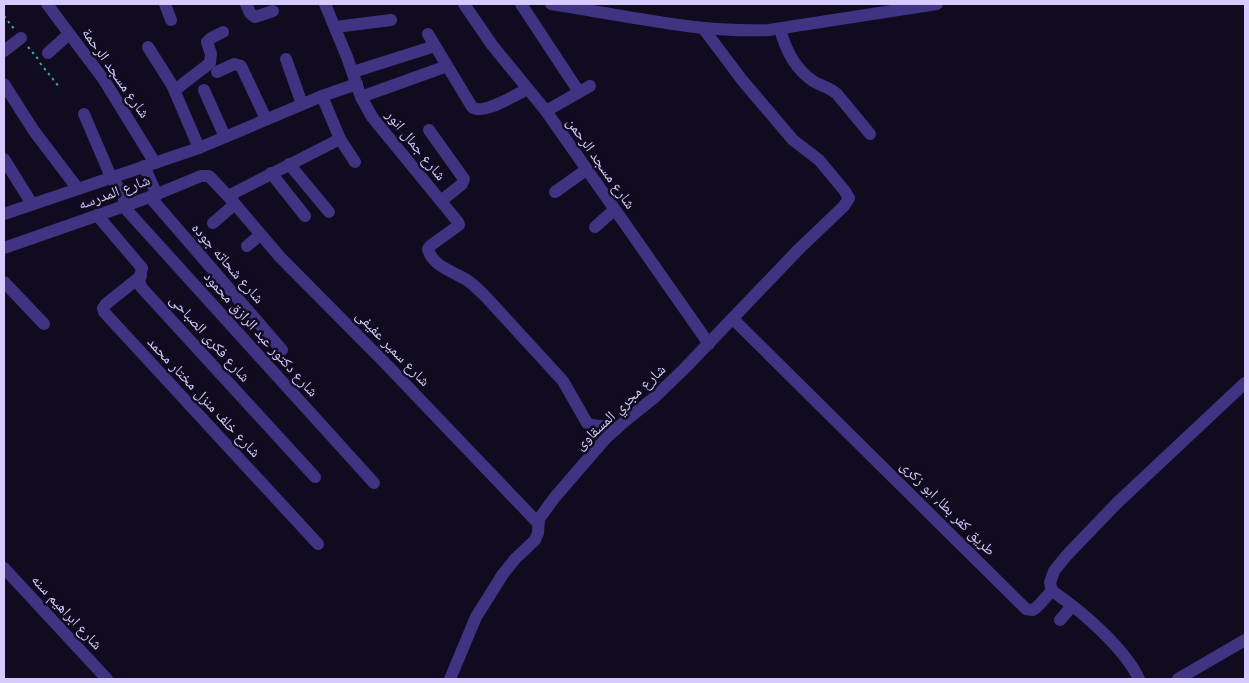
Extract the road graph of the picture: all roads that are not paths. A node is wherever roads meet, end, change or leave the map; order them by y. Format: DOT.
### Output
graph roads {
  1 [pos="47,4"];
  2 [pos="165,4"];
  3 [pos="325,4"];
  4 [pos="464,4"];
  5 [pos="521,4"];
  6 [pos="551,4"];
  7 [pos="937,4"];
  8 [pos="248,8"];
  9 [pos="273,11"];
  10 [pos="171,20"];
  11 [pos="391,20"];
  12 [pos="335,27"];
  13 [pos="703,28"];
  14 [pos="780,28"];
  15 [pos="223,32"];
  16 [pos="70,34"];
  17 [pos="428,34"];
  18 [pos="21,38"];
  19 [pos="435,46"];
  20 [pos="148,47"];
  21 [pos="4,50"];
  22 [pos="48,53"];
  23 [pos="286,59"];
  24 [pos="447,66"];
  25 [pos="217,72"];
  26 [pos="354,78"];
  27 [pos="4,84"];
  28 [pos="528,89"];
  29 [pos="175,90"];
  30 [pos="204,90"];
  31 [pos="322,96"];
  32 [pos="361,97"];
  33 [pos="302,104"];
  34 [pos="546,111"];
  35 [pos="84,114"];
  36 [pos="266,120"];
  37 [pos="429,130"];
  38 [pos="870,134"];
  39 [pos="225,137"];
  40 [pos="340,139"];
  41 [pos="199,148"];
  42 [pos="4,158"];
  43 [pos="355,162"];
  44 [pos="289,164"];
  45 [pos="149,165"];
  46 [pos="586,170"];
  47 [pos="271,173"];
  48 [pos="111,177"];
  49 [pos="78,189"];
  50 [pos="555,192"];
  51 [pos="153,196"];
  52 [pos="231,200"];
  53 [pos="441,201"];
  54 [pos="32,204"];
  55 [pos="124,207"];
  56 [pos="614,210"];
  57 [pos="329,212"];
  58 [pos="4,214"];
  59 [pos="97,216"];
  60 [pos="305,216"];
  61 [pos="213,223"];
  62 [pos="595,227"];
  63 [pos="260,235"];
  64 [pos="247,246"];
  65 [pos="4,248"];
  66 [pos="141,276"];
  67 [pos="4,282"];
  68 [pos="733,319"];
  69 [pos="44,324"];
  70 [pos="709,344"];
  71 [pos="282,350"];
  72 [pos="1245,383"];
  73 [pos="617,428"];
  74 [pos="315,477"];
  75 [pos="374,483"];
  76 [pos="537,522"];
  77 [pos="318,544"];
  78 [pos="4,568"];
  79 [pos="1052,591"];
  80 [pos="1072,606"];
  81 [pos="1060,620"];
  82 [pos="1245,640"];
  83 [pos="107,679"];
  84 [pos="450,679"];
  85 [pos="1139,679"];
  86 [pos="1178,679"];
  1 -- 16 [label="street, شارع مسجد الرحمة"];
  2 -- 10 [label="street"];
  3 -- 12 [label="street, شارع جمال انور"];
  4 -- 28 [label="street, شارع مسجد الرحمن"];
  5 -- 34 [label="street"];
  6 -- 13 [label="street"];
  7 -- 14 [label="street"];
  8 -- 9 [label="street"];
  11 -- 12 [label="street"];
  12 -- 26 [label="street, شارع جمال انور"];
  13 -- 14 [label="street"];
  13 -- 68 [label="street, شارع مجري المسقاوى"];
  14 -- 38 [label="street"];
  15 -- 29 [label="street"];
  16 -- 22 [label="street"];
  16 -- 45 [label="street, شارع مسجد الرحمة"];
  17 -- 19 [label="street"];
  18 -- 21 [label="street"];
  19 -- 24 [label="street"];
  19 -- 26 [label="street"];
  20 -- 29 [label="street"];
  23 -- 33 [label="street"];
  24 -- 28 [label="street"];
  24 -- 32 [label="street"];
  25 -- 36 [label="street"];
  26 -- 31 [label="street"];
  26 -- 32 [label="street, شارع جمال انور"];
  27 -- 49 [label="street"];
  28 -- 34 [label="street, شارع مسجد الرحمن"];
  29 -- 41 [label="street"];
  30 -- 39 [label="street"];
  31 -- 33 [label="street"];
  31 -- 40 [label="street"];
  32 -- 53 [label="street, شارع جمال انور"];
  33 -- 36 [label="street"];
  34 -- 46 [label="street, شارع مسجد الرحمن"];
  35 -- 48 [label="street"];
  36 -- 39 [label="street"];
  37 -- 53 [label="street"];
  39 -- 41 [label="street"];
  40 -- 43 [label="street"];
  40 -- 44 [label="street"];
  41 -- 45 [label="street"];
  42 -- 54 [label="street"];
  44 -- 47 [label="street"];
  44 -- 57 [label="street"];
  45 -- 48 [label="street"];
  45 -- 51 [label="street, شارع مسجد الرحمة"];
  46 -- 50 [label="street"];
  46 -- 56 [label="street, شارع مسجد الرحمن"];
  47 -- 52 [label="street"];
  47 -- 60 [label="street"];
  48 -- 49 [label="street"];
  48 -- 55 [label="street"];
  49 -- 54 [label="street"];
  51 -- 52 [label="street, شارع المدرسه"];
  51 -- 55 [label="street, شارع المدرسه"];
  51 -- 71 [label="street, شارع شحاته جوده"];
  52 -- 61 [label="street"];
  52 -- 63 [label="street, شارع سمير عفيفى"];
  53 -- 73 [label="street, شارع جمال انور"];
  54 -- 58 [label="street"];
  55 -- 59 [label="street, شارع المدرسه"];
  55 -- 75 [label="street, شارع دكتور عبد الرازق محمود"];
  56 -- 62 [label="street"];
  56 -- 70 [label="street, شارع مسجد الرحمن"];
  59 -- 65 [label="street, شارع المدرسه"];
  59 -- 66 [label="street, شارع فكرى الصباحى"];
  63 -- 64 [label="street"];
  63 -- 76 [label="street, شارع سمير عفيفى"];
  66 -- 74 [label="street, شارع فكرى الصباحى"];
  66 -- 77 [label="street, شارع خلف منزل مختار محمد"];
  67 -- 69 [label="street"];
  68 -- 70 [label="street, شارع مجري المسقاوى"];
  68 -- 79 [label="street, طريق كفر بطا, ابو زكرى"];
  70 -- 73 [label="street, شارع مجري المسقاوى"];
  72 -- 79 [label="street"];
  73 -- 76 [label="street, شارع مجري المسقاوى"];
  76 -- 84 [label="street, شارع مجري المسقاوى"];
  78 -- 83 [label="street, شارع ابراهيم سنه"];
  79 -- 80 [label="street"];
  80 -- 81 [label="street"];
  80 -- 85 [label="street"];
  82 -- 86 [label="street"];
}
